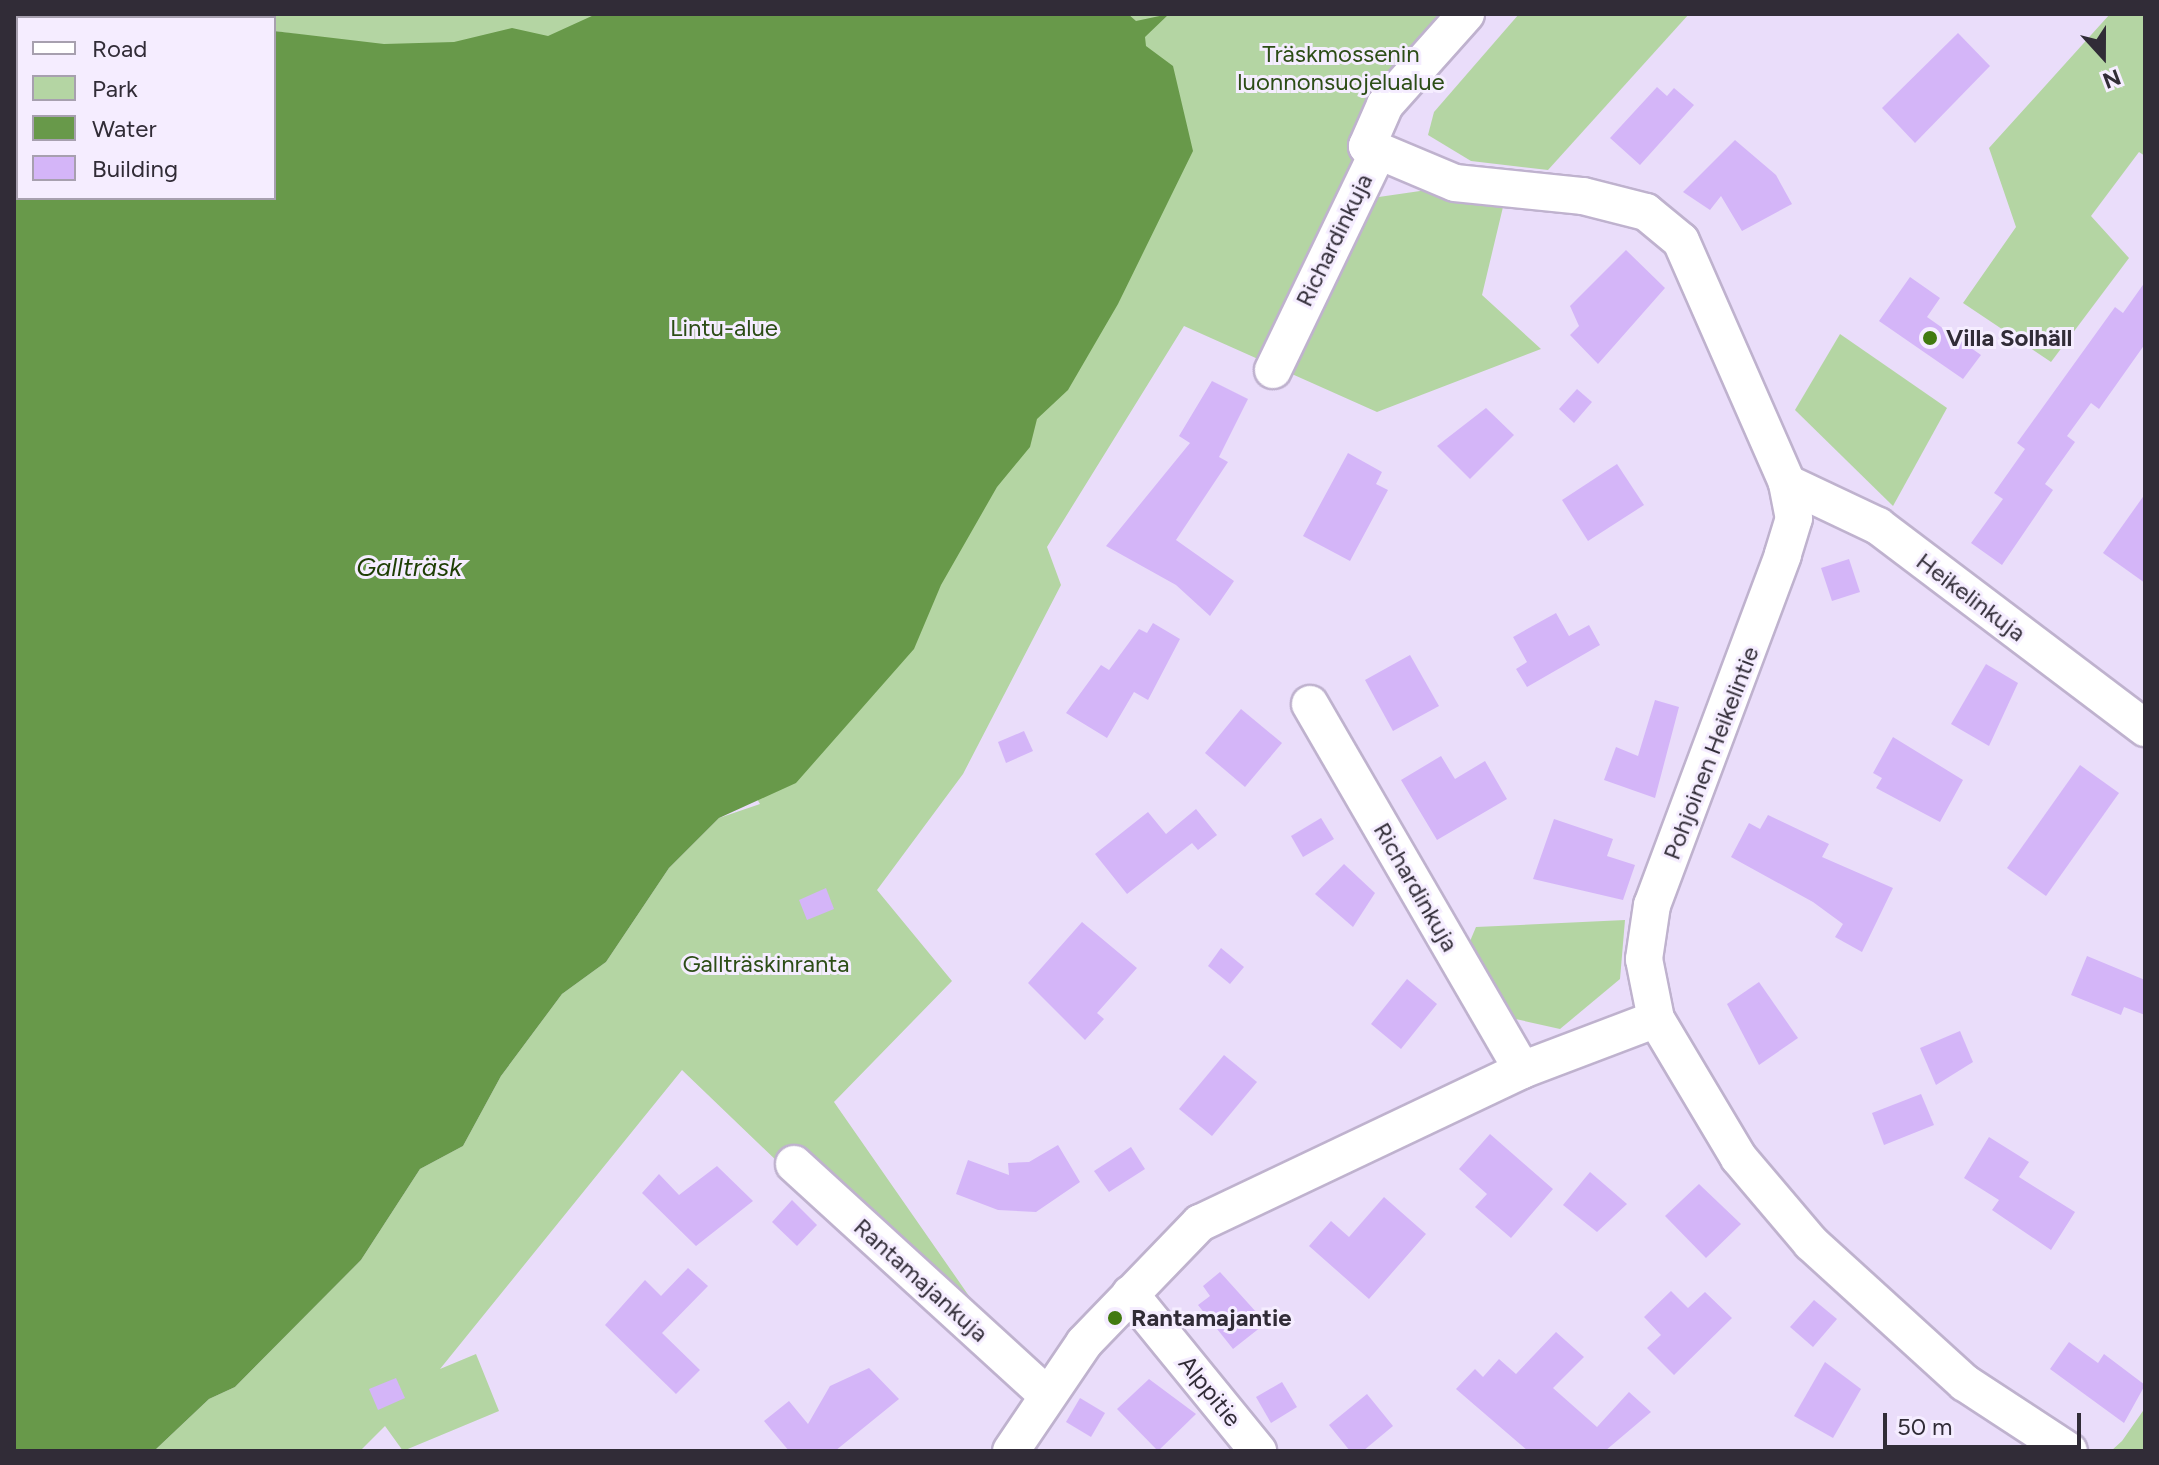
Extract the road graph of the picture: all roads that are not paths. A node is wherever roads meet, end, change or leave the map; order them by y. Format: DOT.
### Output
graph roads {
  1 [pos="1466,14"];
  2 [pos="1372,150"];
  3 [pos="1273,370"];
  4 [pos="1787,483"];
  5 [pos="1310,704"];
  6 [pos="2145,728"];
  7 [pos="1656,1019"];
  8 [pos="1522,1070"];
  9 [pos="794,1164"];
  10 [pos="1130,1294"];
  11 [pos="1047,1395"];
  12 [pos="1011,1451"];
  13 [pos="1258,1451"];
  14 [pos="2069,1451"];
  1 -- 2 [label="street, Richardinkuja"];
  2 -- 3 [label="street, Richardinkuja"];
  2 -- 4 [label="street, Pohjoinen Heikelintie"];
  4 -- 6 [label="street, Heikelinkuja"];
  4 -- 7 [label="street, Pohjoinen Heikelintie"];
  5 -- 8 [label="street, Richardinkuja"];
  7 -- 8 [label="street"];
  7 -- 14 [label="street, Pohjoinen Heikelintie"];
  8 -- 10 [label="street"];
  9 -- 11 [label="street, Rantamajankuja"];
  10 -- 11 [label="street"];
  10 -- 13 [label="street, Alppitie"];
  11 -- 12 [label="street"];
}
